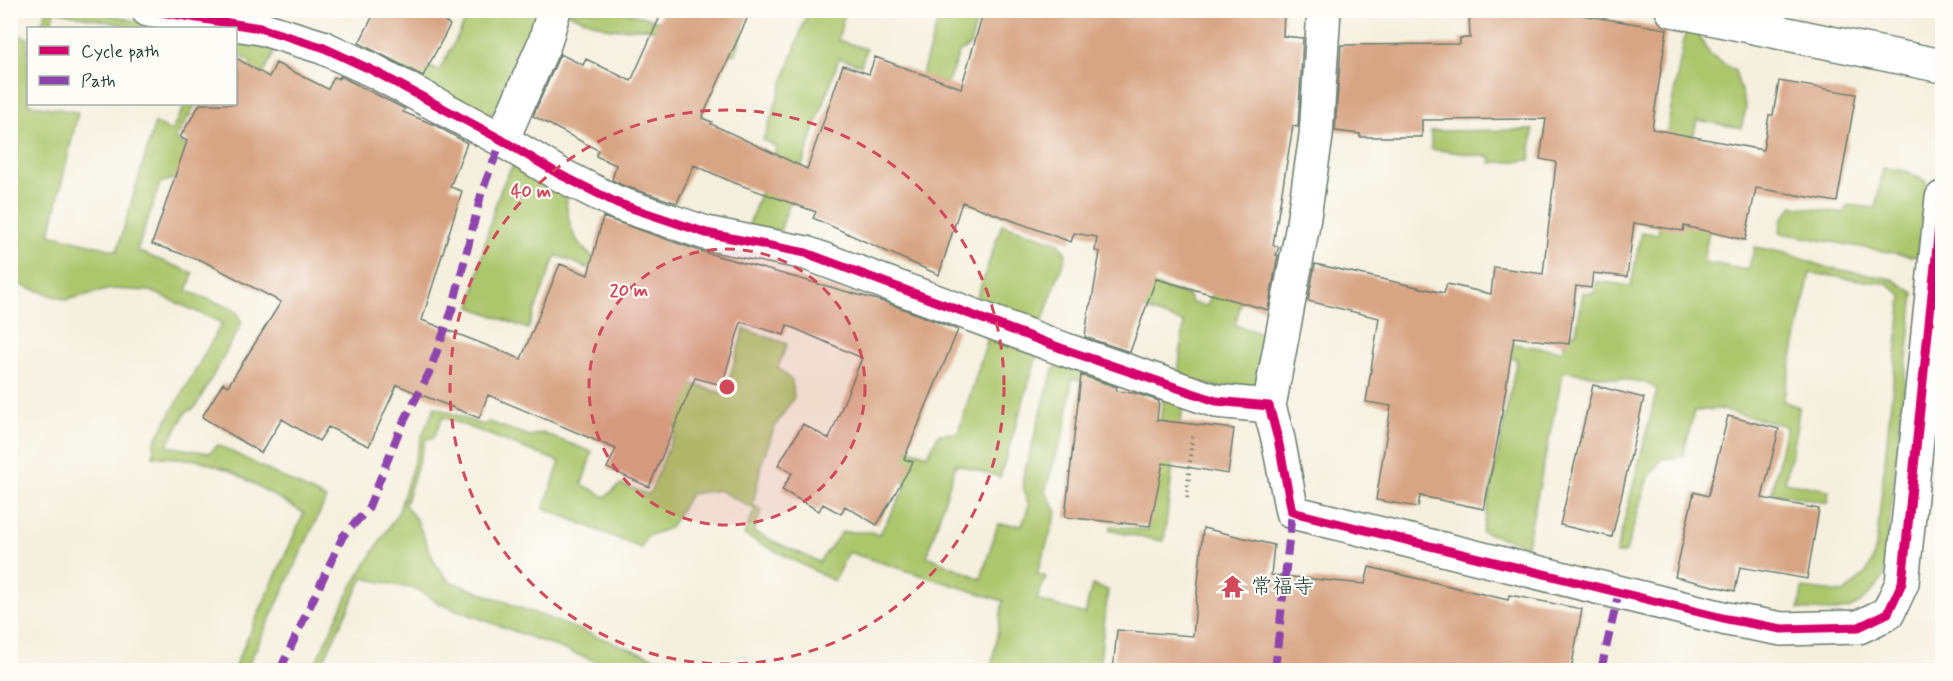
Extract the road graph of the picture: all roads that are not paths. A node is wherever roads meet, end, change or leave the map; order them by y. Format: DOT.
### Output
graph roads {
  1 [pos="148,10"];
  2 [pos="554,10"];
  3 [pos="1324,10"];
  4 [pos="1672,10"];
  5 [pos="1942,66"];
  6 [pos="502,140"];
  7 [pos="1942,198"];
  8 [pos="1269,406"];
  1 -- 6 [label="street"];
  2 -- 6 [label="street"];
  3 -- 8 [label="street"];
  4 -- 5 [label="street"];
  6 -- 8 [label="street"];
  7 -- 8 [label="street"];
}
